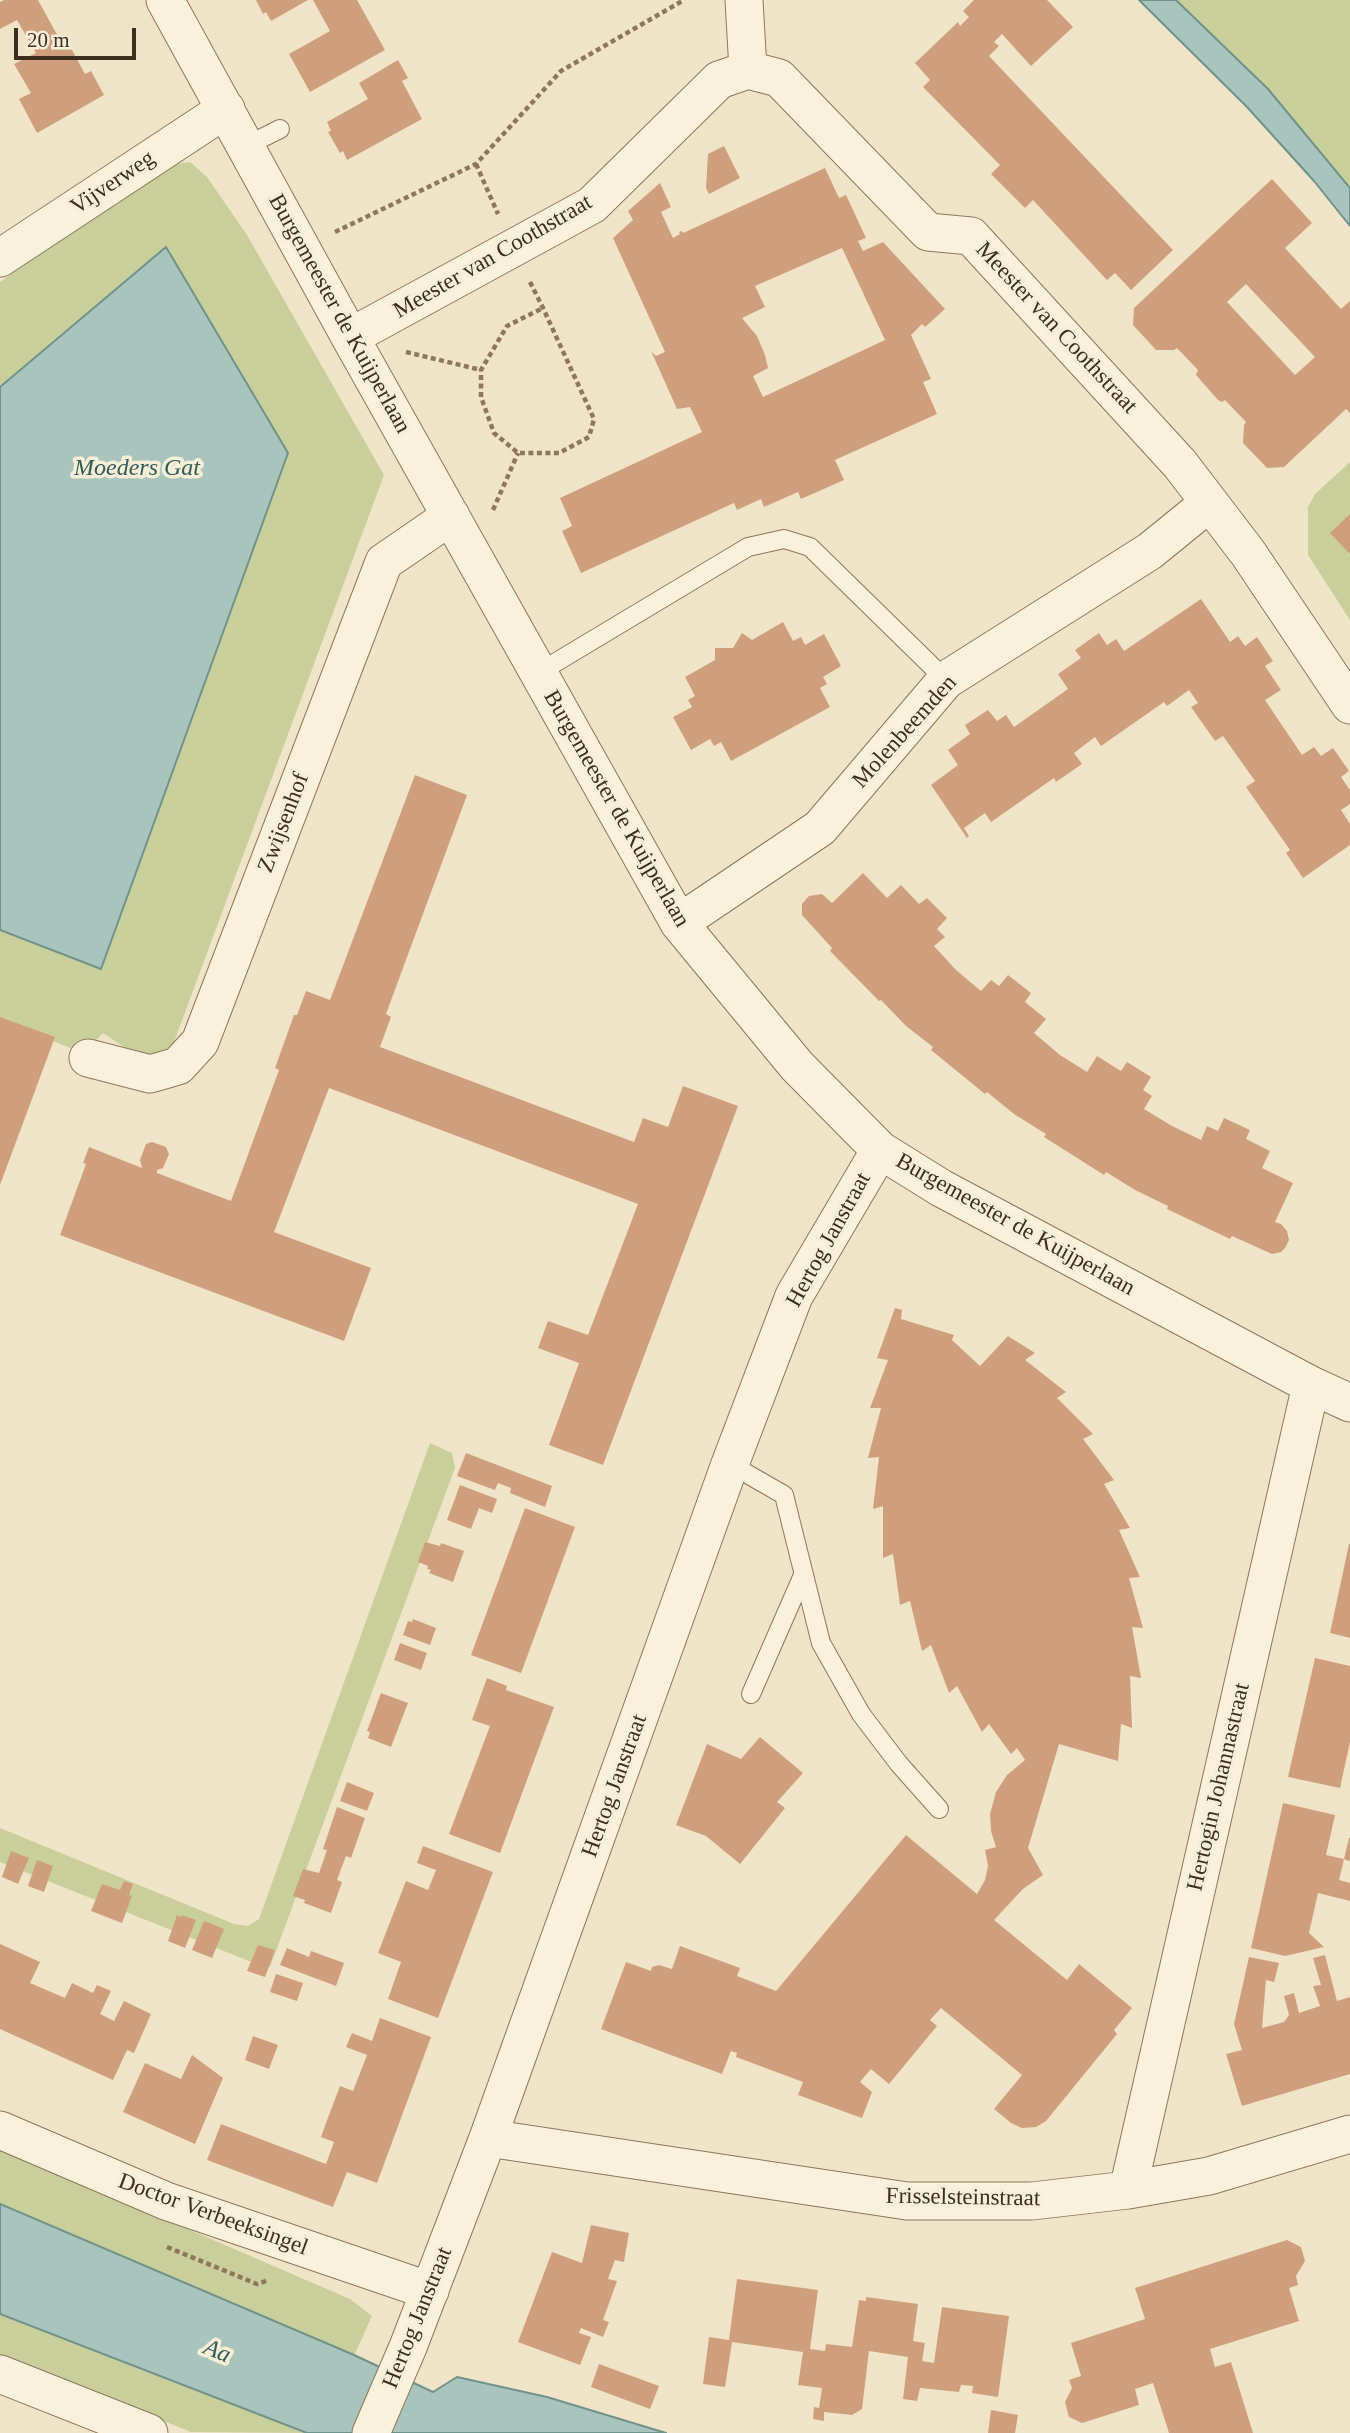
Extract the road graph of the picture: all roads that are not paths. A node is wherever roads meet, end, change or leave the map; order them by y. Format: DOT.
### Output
graph roads {
  1 [pos="166,0"];
  2 [pos="744,0"];
  3 [pos="748,70"];
  4 [pos="226,109"];
  5 [pos="280,129"];
  6 [pos="246,146"];
  7 [pos="0,258"];
  8 [pos="350,337"];
  9 [pos="1209,503"];
  10 [pos="451,516"];
  11 [pos="538,673"];
  12 [pos="946,680"];
  13 [pos="1350,705"];
  14 [pos="679,923"];
  15 [pos="88,1058"];
  16 [pos="880,1150"];
  17 [pos="1311,1385"];
  18 [pos="1350,1403"];
  19 [pos="730,1464"];
  20 [pos="803,1575"];
  21 [pos="751,1694"];
  22 [pos="939,1809"];
  23 [pos="0,2130"];
  24 [pos="1350,2134"];
  25 [pos="488,2138"];
  26 [pos="1128,2190"];
  27 [pos="430,2291"];
  28 [pos="0,2374"];
  29 [pos="138,2431"];
  30 [pos="371,2433"];
  1 -- 4 [label="street, Burgemeester de Kuijperlaan"];
  2 -- 3 [label="street"];
  3 -- 8 [label="street, Meester van Coothstraat"];
  3 -- 9 [label="street, Meester van Coothstraat"];
  4 -- 6 [label="street, Burgemeester de Kuijperlaan"];
  4 -- 7 [label="street, Vijverweg"];
  5 -- 6 [label="lane"];
  6 -- 8 [label="street, Burgemeester de Kuijperlaan"];
  8 -- 10 [label="street, Burgemeester de Kuijperlaan"];
  9 -- 12 [label="street, Molenbeemden"];
  9 -- 13 [label="street, Meester van Coothstraat"];
  10 -- 11 [label="street, Burgemeester de Kuijperlaan"];
  10 -- 15 [label="street, Zwijsenhof"];
  11 -- 12 [label="lane"];
  11 -- 14 [label="street, Burgemeester de Kuijperlaan"];
  12 -- 14 [label="street, Molenbeemden"];
  14 -- 16 [label="street, Burgemeester de Kuijperlaan"];
  16 -- 17 [label="street, Burgemeester de Kuijperlaan"];
  16 -- 19 [label="street, Hertog Janstraat"];
  17 -- 18 [label="street, Burgemeester de Kuijperlaan"];
  17 -- 26 [label="street, Hertogin Johannastraat"];
  19 -- 20 [label="lane"];
  19 -- 25 [label="street, Hertog Janstraat"];
  20 -- 21 [label="lane"];
  20 -- 22 [label="lane"];
  23 -- 27 [label="street, Doctor Verbeeksingel"];
  24 -- 26 [label="street, Frisselsteinstraat"];
  25 -- 26 [label="street, Frisselsteinstraat"];
  25 -- 27 [label="street, Hertog Janstraat"];
  27 -- 30 [label="street, Hertog Janstraat"];
  28 -- 29 [label="street"];
}
